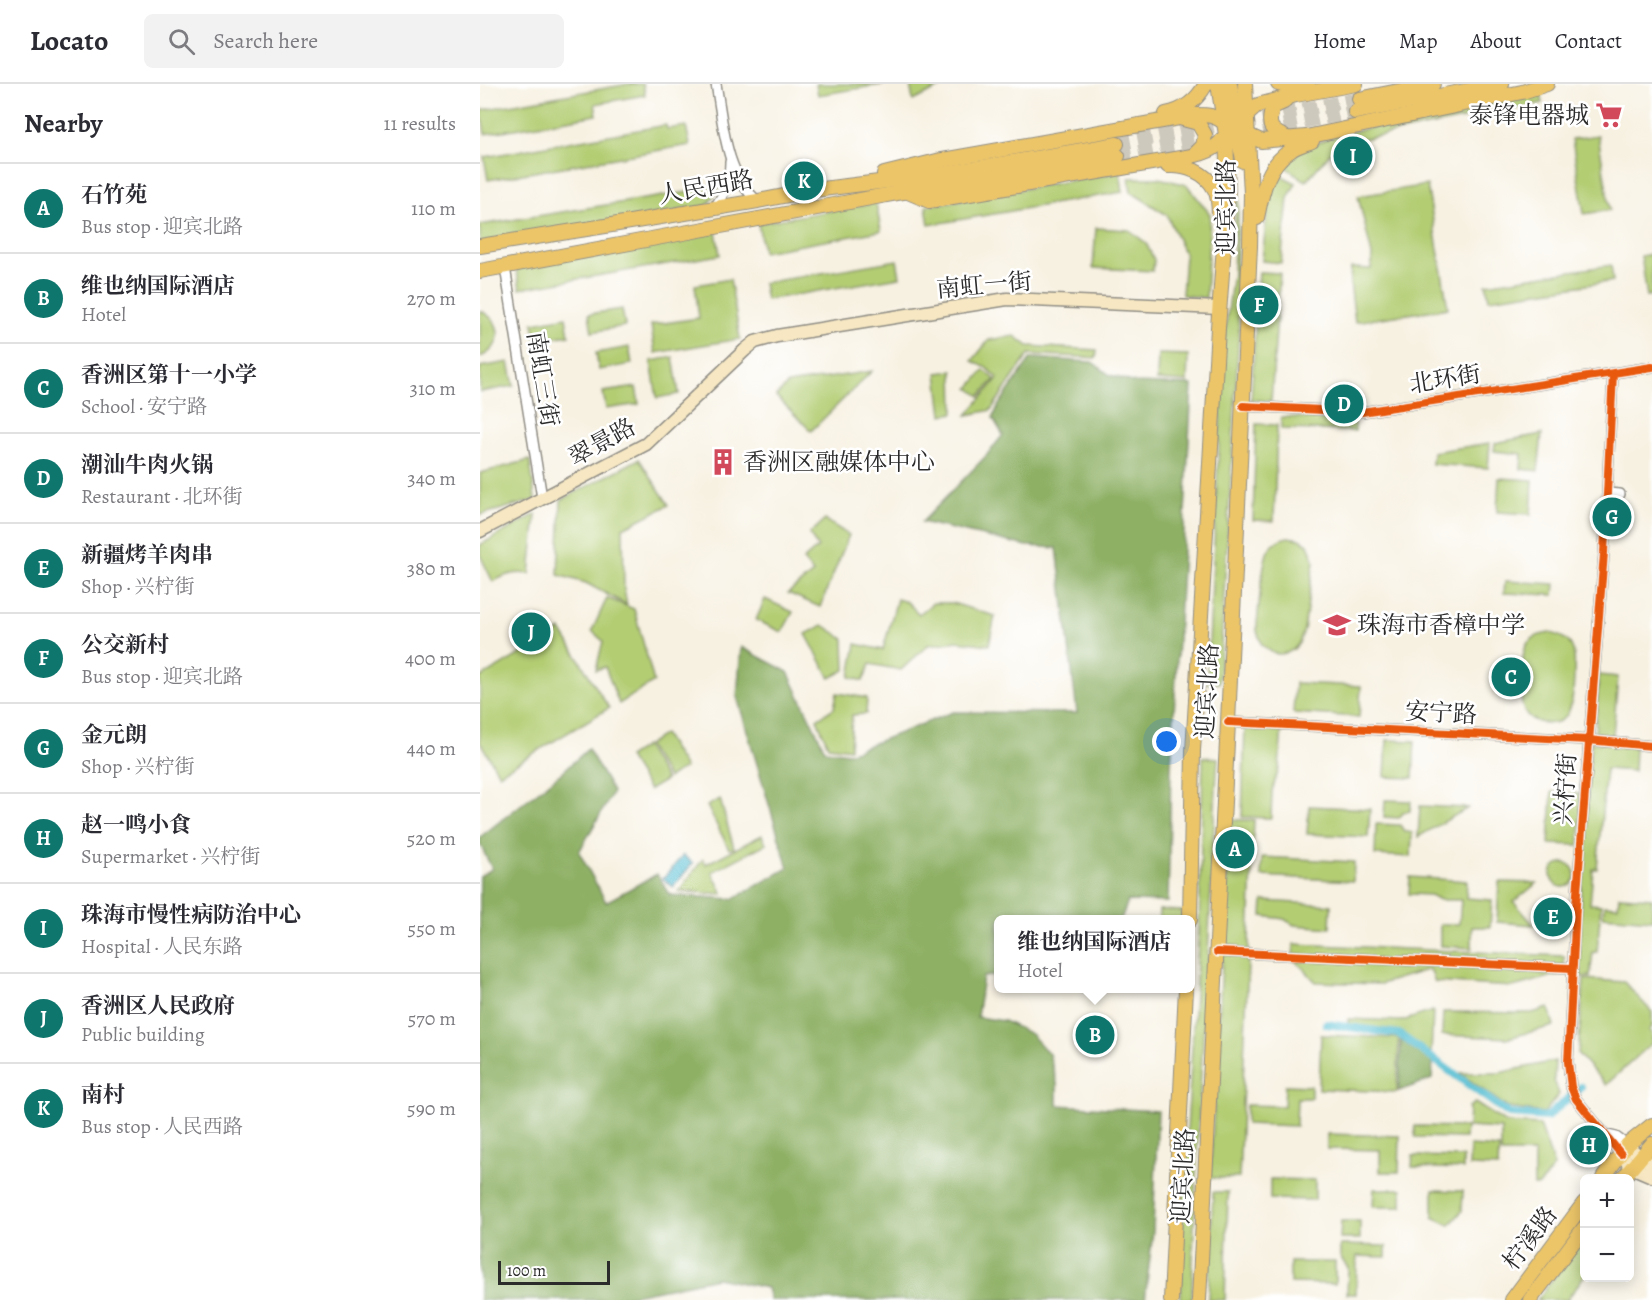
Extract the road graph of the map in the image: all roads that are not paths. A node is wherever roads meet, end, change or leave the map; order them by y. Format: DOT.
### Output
graph roads {
  1 [pos="716,84"];
  2 [pos="1206,84"];
  3 [pos="1218,84"];
  4 [pos="1230,84"];
  5 [pos="1278,84"];
  6 [pos="1316,84"];
  7 [pos="1356,84"];
  8 [pos="1432,84"];
  9 [pos="1502,84"];
  10 [pos="1547,84"];
  11 [pos="1245,88"];
  12 [pos="1296,95"];
  13 [pos="1180,118"];
  14 [pos="1236,127"];
  15 [pos="1351,128"];
  16 [pos="1290,139"];
  17 [pos="1059,140"];
  18 [pos="729,153"];
  19 [pos="1118,156"];
  20 [pos="1192,156"];
  21 [pos="814,190"];
  22 [pos="758,201"];
  23 [pos="713,208"];
  24 [pos="480,246"];
  25 [pos="1250,246"];
  26 [pos="1222,265"];
  27 [pos="505,267"];
  28 [pos="480,271"];
  29 [pos="1219,308"];
  30 [pos="1247,312"];
  31 [pos="755,342"];
  32 [pos="1652,367"];
  33 [pos="1613,374"];
  34 [pos="1243,406"];
  35 [pos="1607,493"];
  36 [pos="1620,494"];
  37 [pos="542,498"];
  38 [pos="480,531"];
  39 [pos="1228,722"];
  40 [pos="1588,740"];
  41 [pos="1652,746"];
  42 [pos="1190,915"];
  43 [pos="1217,952"];
  44 [pos="1572,968"];
  45 [pos="1186,993"];
  46 [pos="1652,1125"];
  47 [pos="1652,1144"];
  48 [pos="1624,1150"];
  49 [pos="1637,1167"];
  50 [pos="1607,1174"];
  51 [pos="1652,1176"];
  52 [pos="1580,1208"];
  53 [pos="1565,1229"];
  54 [pos="1580,1233"];
  55 [pos="1580,1234"];
  56 [pos="1199,1299"];
  57 [pos="1171,1300"];
  58 [pos="1512,1300"];
  59 [pos="1530,1300"];
  1 -- 18 [label="street"];
  2 -- 17 [label="main road"];
  3 -- 14 [label="main road, 迎宾北路"];
  4 -- 14 [label="main road"];
  5 -- 6 [label="main road"];
  7 -- 12 [label="main road"];
  8 -- 9 [label="main road"];
  10 -- 15 [label="main road"];
  11 -- 14 [label="main road, 迎宾北路"];
  12 -- 14 [label="main road"];
  12 -- 16 [label="main road"];
  13 -- 14 [label="main road"];
  13 -- 17 [label="main road"];
  13 -- 20 [label="main road"];
  14 -- 16 [label="main road"];
  14 -- 20 [label="main road"];
  14 -- 25 [label="main road, 迎宾北路"];
  14 -- 26 [label="main road, 迎宾北路"];
  14 -- 30 [label="main road"];
  15 -- 16 [label="main road"];
  15 -- 25 [label="main road"];
  17 -- 21 [label="main road"];
  18 -- 22 [label="street"];
  18 -- 23 [label="street"];
  19 -- 20 [label="main road"];
  19 -- 21 [label="main road, 人民西路"];
  19 -- 26 [label="main road"];
  19 -- 27 [label="main road, 人民西路"];
  21 -- 22 [label="main road, 人民西路"];
  22 -- 23 [label="main road, 人民西路"];
  23 -- 24 [label="main road, 人民西路"];
  25 -- 30 [label="main road, 迎宾北路"];
  26 -- 29 [label="main road, 迎宾北路"];
  27 -- 28 [label="main road, 人民西路"];
  27 -- 37 [label="street, 南虹三街"];
  29 -- 31 [label="main road, 南虹一街"];
  29 -- 42 [label="main road, 迎宾北路"];
  30 -- 34 [label="main road, 迎宾北路"];
  31 -- 37 [label="main road, 翠景路"];
  32 -- 33 [label="street, 北环街"];
  33 -- 34 [label="street, 北环街"];
  33 -- 35 [label="street, 兴柠街"];
  34 -- 39 [label="main road, 迎宾北路"];
  35 -- 36 [label="street"];
  35 -- 40 [label="street, 兴柠街"];
  37 -- 38 [label="main road, 翠景路"];
  39 -- 40 [label="street, 安宁路"];
  39 -- 43 [label="main road, 迎宾北路"];
  40 -- 41 [label="street, 安宁路"];
  40 -- 44 [label="street, 兴柠街"];
  43 -- 44 [label="street"];
  43 -- 56 [label="main road, 迎宾北路"];
  44 -- 48 [label="street, 兴柠街"];
  45 -- 57 [label="main road, 迎宾北路"];
  46 -- 48 [label="main road"];
  47 -- 49 [label="main road"];
  48 -- 49 [label="main road"];
  48 -- 50 [label="main road"];
  49 -- 51 [label="main road"];
  52 -- 53 [label="main road, 柠溪路"];
  53 -- 54 [label="main road"];
  53 -- 58 [label="main road, 柠溪路"];
  55 -- 59 [label="main road, 柠溪路"];
}
